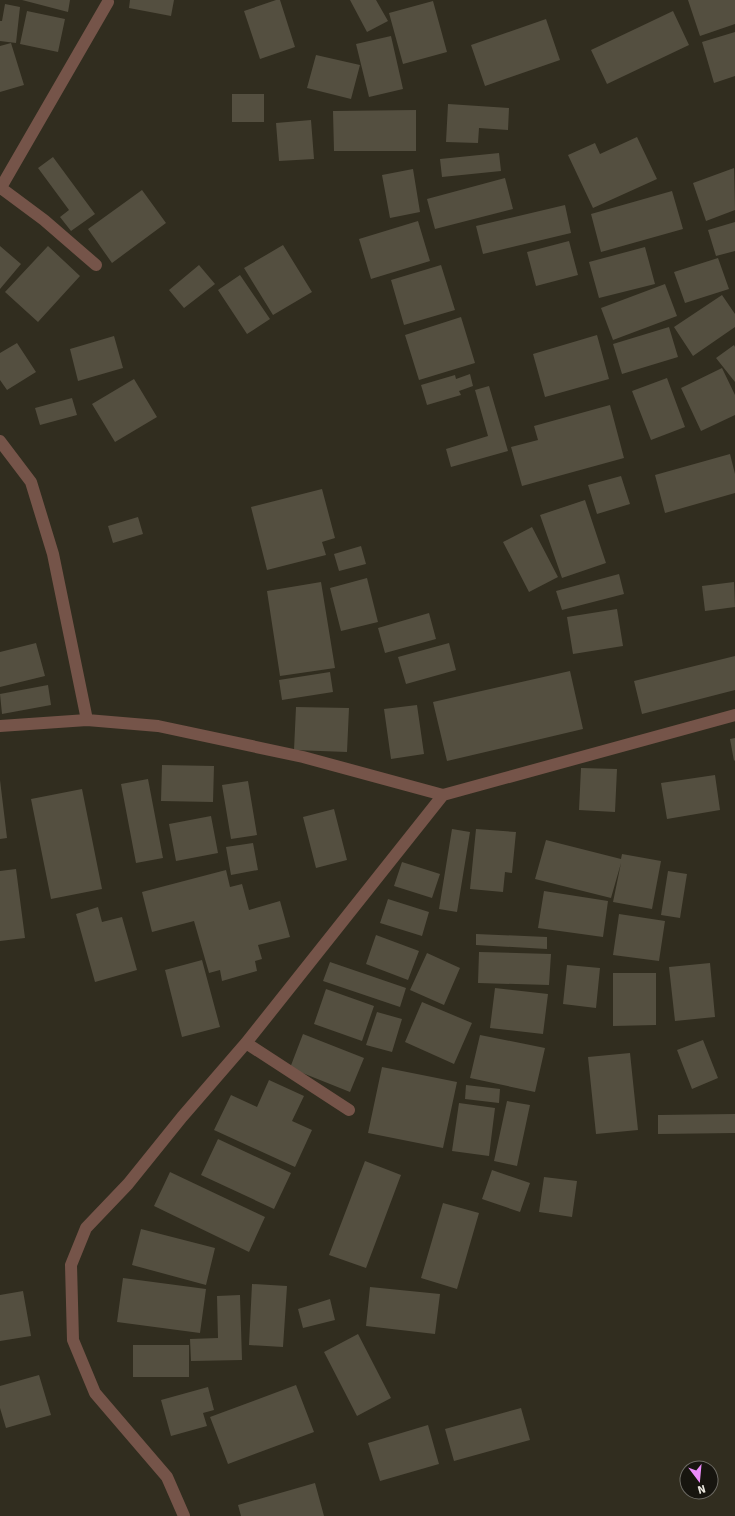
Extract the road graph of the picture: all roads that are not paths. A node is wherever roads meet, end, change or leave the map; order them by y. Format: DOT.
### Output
graph roads {
  1 [pos="108,2"];
  2 [pos="0,189"];
  3 [pos="96,265"];
  4 [pos="0,441"];
  5 [pos="735,714"];
  6 [pos="87,720"];
  7 [pos="0,726"];
  8 [pos="443,795"];
  9 [pos="246,1043"];
  10 [pos="349,1110"];
  11 [pos="184,1516"];
  1 -- 2 [label="street"];
  2 -- 3 [label="street"];
  4 -- 6 [label="street"];
  5 -- 8 [label="street"];
  6 -- 7 [label="street"];
  6 -- 8 [label="street"];
  8 -- 9 [label="street"];
  9 -- 10 [label="street"];
  9 -- 11 [label="street"];
}
